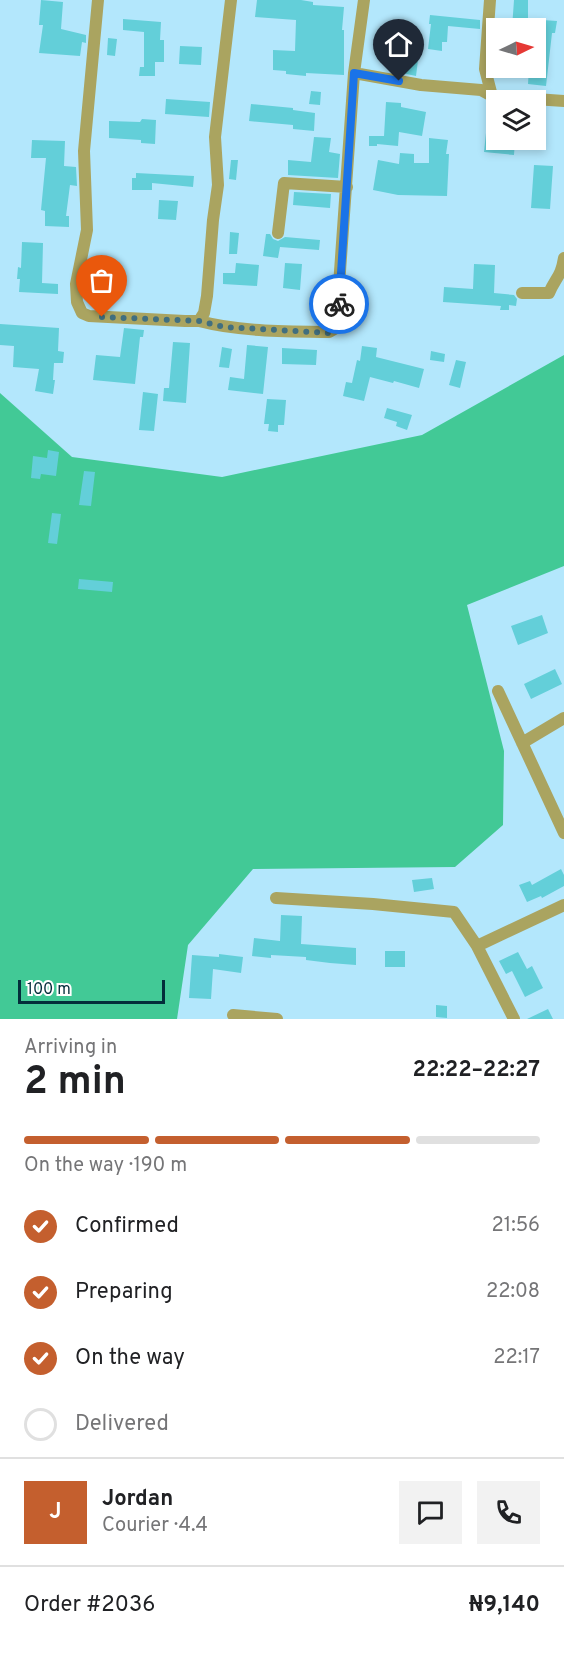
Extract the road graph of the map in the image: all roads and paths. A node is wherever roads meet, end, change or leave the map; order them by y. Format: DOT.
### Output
graph roads {
  1 [pos="98,0"];
  2 [pos="231,0"];
  3 [pos="364,0"];
  4 [pos="490,0"];
  5 [pos="354,73"];
  6 [pos="490,90"];
  7 [pos="486,93"];
  8 [pos="546,100"];
  9 [pos="564,101"];
  10 [pos="347,187"];
  11 [pos="278,233"];
  12 [pos="564,258"];
  13 [pos="522,293"];
  14 [pos="199,321"];
  15 [pos="498,691"];
  16 [pos="564,718"];
  17 [pos="522,743"];
  18 [pos="564,833"];
  19 [pos="276,898"];
  20 [pos="564,905"];
  21 [pos="477,946"];
  22 [pos="233,1015"];
  23 [pos="277,1019"];
  24 [pos="514,1019"];
  1 -- 14 [label="street"];
  2 -- 14 [label="street"];
  3 -- 5 [label="street"];
  4 -- 6 [label="street"];
  5 -- 7 [label="street"];
  5 -- 10 [label="street"];
  8 -- 9 [label="street"];
  10 -- 11 [label="street"];
  10 -- 14 [label="street"];
  12 -- 13 [label="street"];
  15 -- 17 [label="street"];
  16 -- 17 [label="street"];
  17 -- 18 [label="street"];
  19 -- 21 [label="street"];
  20 -- 21 [label="street"];
  21 -- 24 [label="street"];
  22 -- 23 [label="street"];
}
